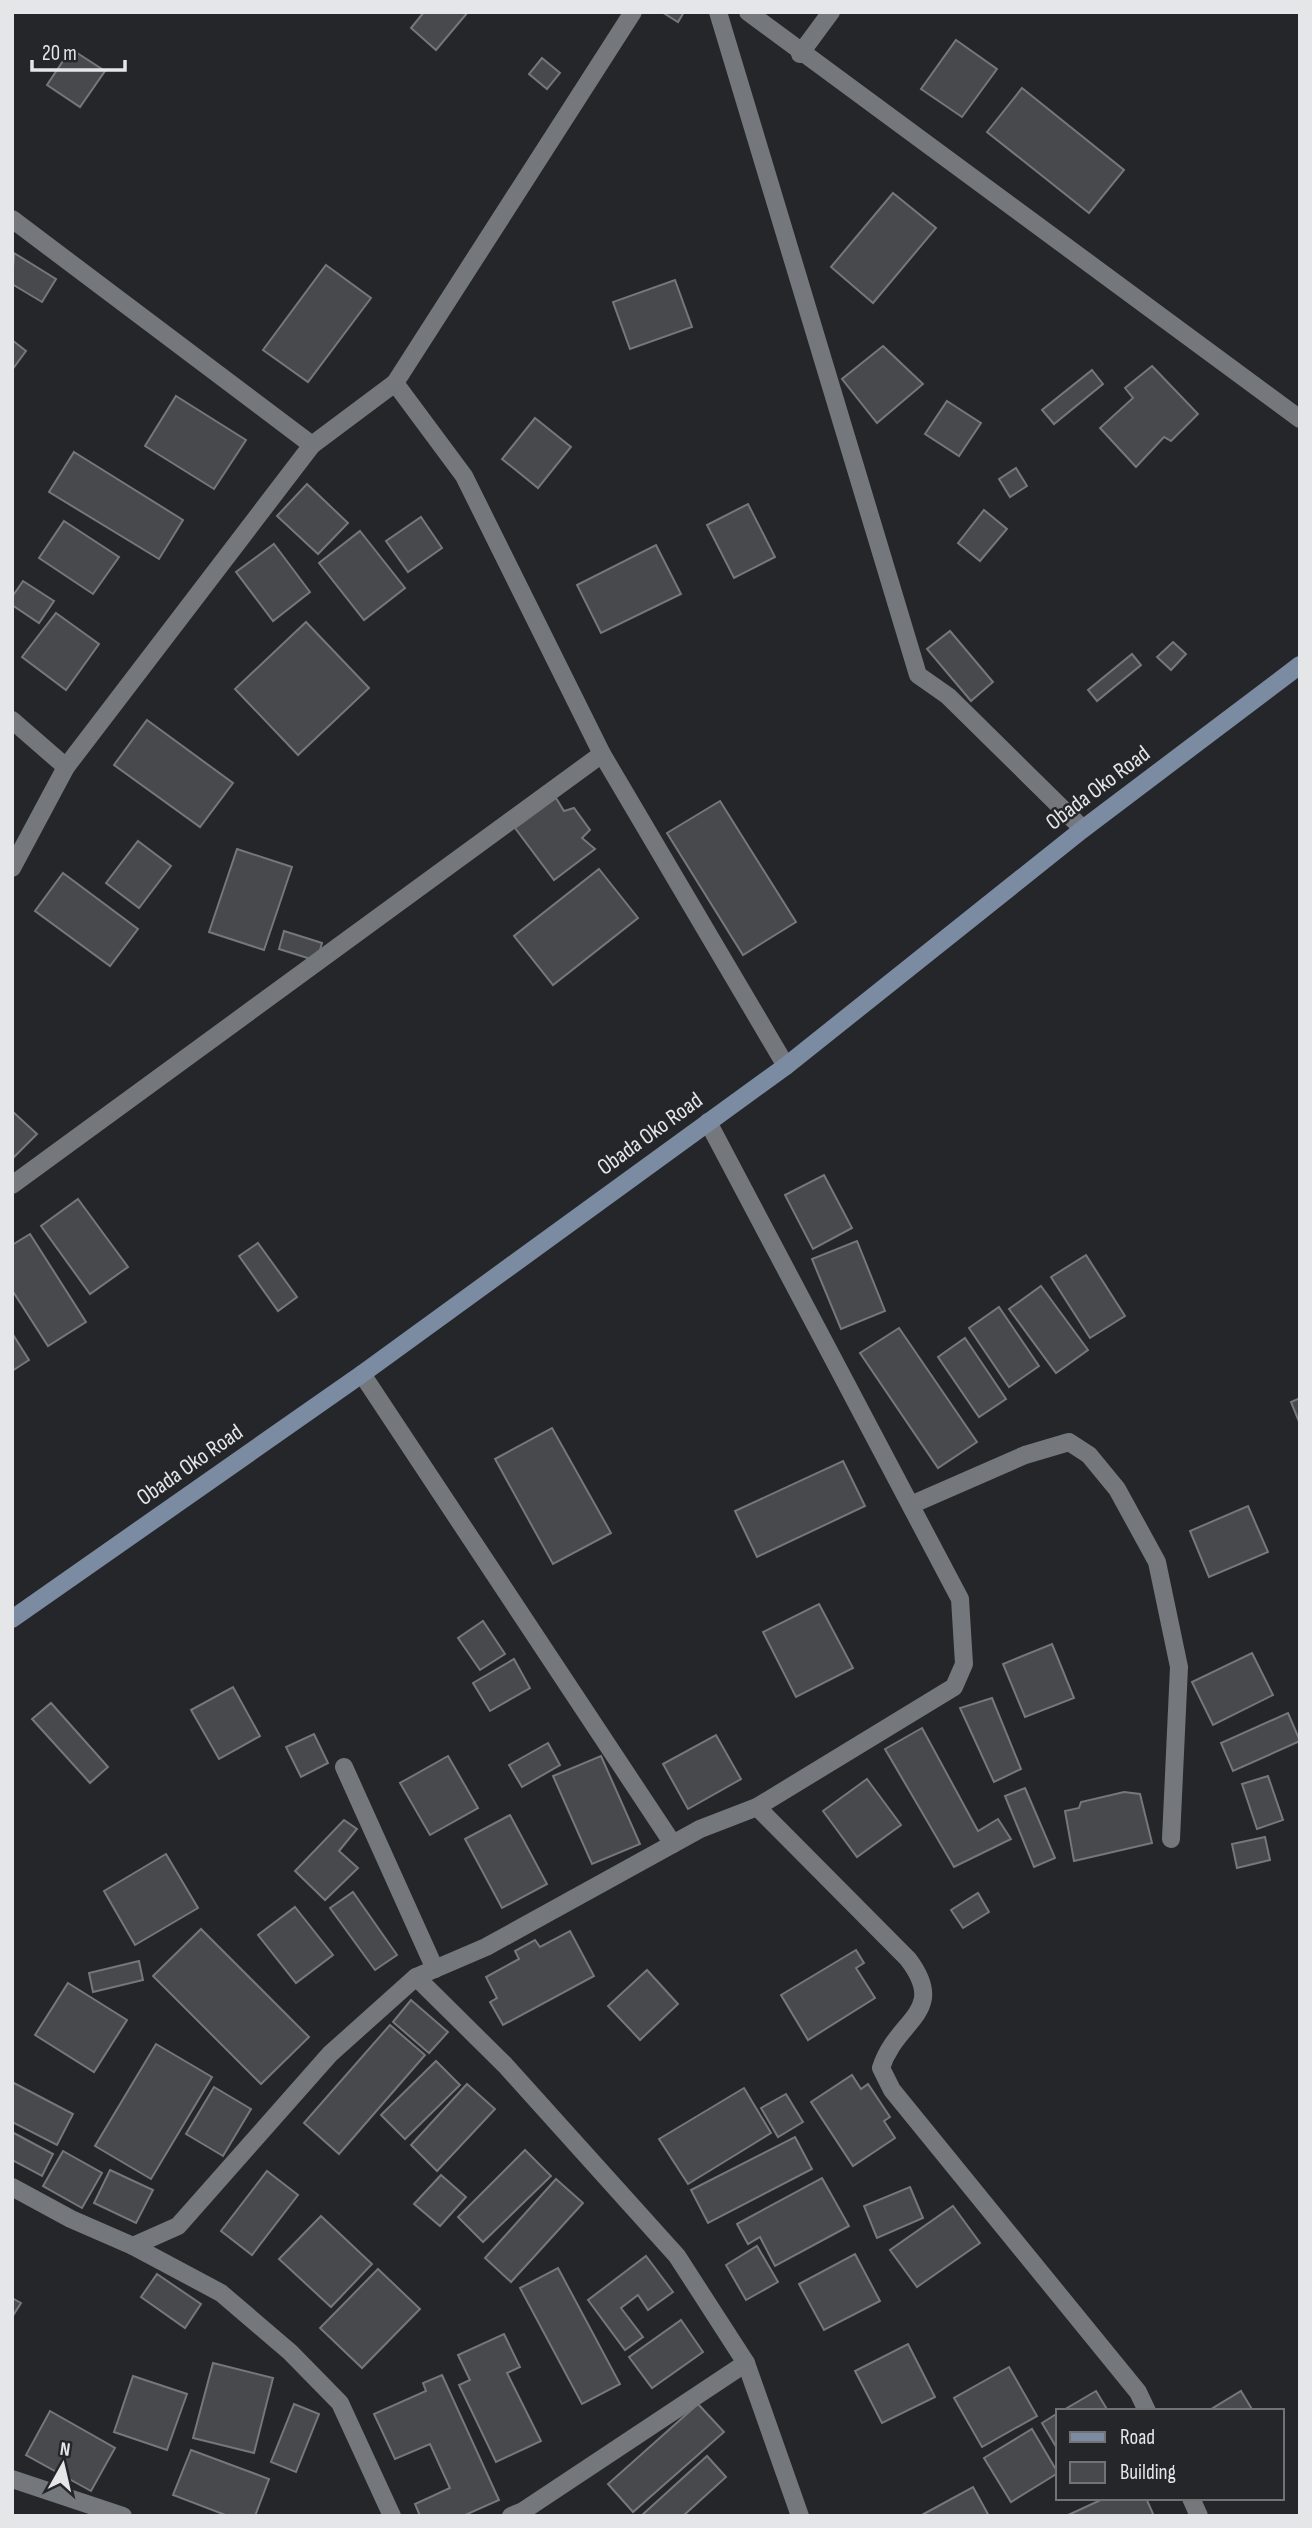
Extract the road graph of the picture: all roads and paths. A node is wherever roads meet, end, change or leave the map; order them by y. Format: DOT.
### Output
graph roads {
  1 [pos="633,12"];
  2 [pos="718,12"];
  3 [pos="748,12"];
  4 [pos="831,12"];
  5 [pos="800,54"];
  6 [pos="12,219"];
  7 [pos="395,383"];
  8 [pos="1300,419"];
  9 [pos="312,445"];
  10 [pos="1297,673"];
  11 [pos="12,720"];
  12 [pos="602,754"];
  13 [pos="66,767"];
  14 [pos="1083,829"];
  15 [pos="12,868"];
  16 [pos="786,1066"];
  17 [pos="708,1122"];
  18 [pos="12,1185"];
  19 [pos="362,1374"];
  20 [pos="913,1504"];
  21 [pos="12,1619"];
  22 [pos="344,1767"];
  23 [pos="757,1807"];
  24 [pos="1171,1839"];
  25 [pos="673,1844"];
  26 [pos="435,1969"];
  27 [pos="416,1977"];
  28 [pos="12,2187"];
  29 [pos="134,2246"];
  30 [pos="746,2364"];
  31 [pos="1146,2409"];
  32 [pos="12,2479"];
  33 [pos="1192,2500"];
  34 [pos="123,2516"];
  35 [pos="392,2516"];
  36 [pos="511,2516"];
  37 [pos="800,2516"];
  38 [pos="1199,2516"];
  1 -- 7 [label="street"];
  2 -- 14 [label="street"];
  3 -- 5 [label="street"];
  4 -- 5 [label="street"];
  5 -- 8 [label="street"];
  6 -- 9 [label="street"];
  7 -- 9 [label="street"];
  7 -- 12 [label="street"];
  9 -- 13 [label="street"];
  10 -- 14 [label="main road, Obada Oko Road"];
  11 -- 13 [label="street"];
  12 -- 16 [label="street"];
  12 -- 18 [label="street"];
  13 -- 15 [label="street"];
  14 -- 16 [label="main road, Obada Oko Road"];
  16 -- 17 [label="main road, Obada Oko Road"];
  17 -- 19 [label="main road, Obada Oko Road"];
  17 -- 20 [label="street"];
  19 -- 21 [label="main road, Obada Oko Road"];
  19 -- 25 [label="street"];
  20 -- 23 [label="street"];
  20 -- 24 [label="street"];
  22 -- 26 [label="street"];
  23 -- 25 [label="street"];
  23 -- 31 [label="street"];
  25 -- 26 [label="street"];
  26 -- 27 [label="street"];
  27 -- 29 [label="street"];
  27 -- 30 [label="street"];
  28 -- 29 [label="street"];
  29 -- 35 [label="street"];
  30 -- 36 [label="street"];
  30 -- 37 [label="street"];
  32 -- 34 [label="street"];
  33 -- 38 [label="street"];
}
